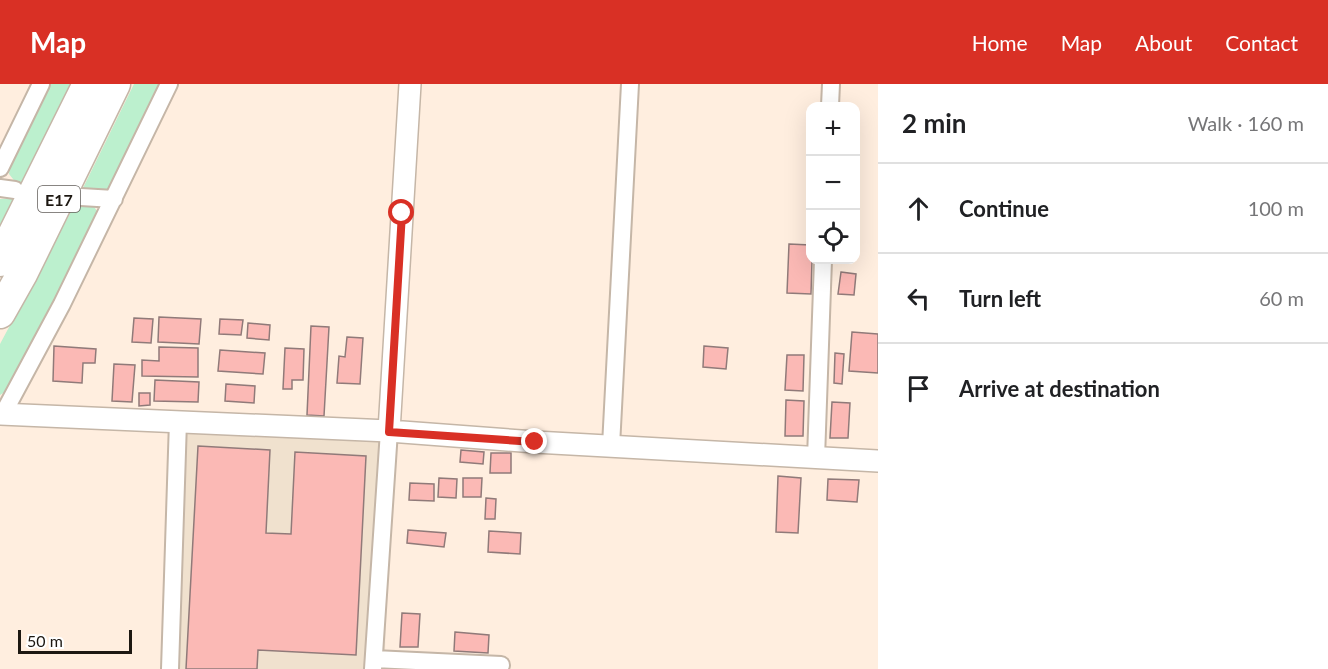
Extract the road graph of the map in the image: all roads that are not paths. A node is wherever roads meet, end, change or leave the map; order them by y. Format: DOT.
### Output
graph roads {
  1 [pos="41,84"];
  2 [pos="88,84"];
  3 [pos="115,84"];
  4 [pos="169,84"];
  5 [pos="410,84"];
  6 [pos="630,84"];
  7 [pos="831,84"];
  8 [pos="830,102"];
  9 [pos="0,168"];
  10 [pos="81,197"];
  11 [pos="114,199"];
  12 [pos="0,261"];
  13 [pos="823,264"];
  14 [pos="0,313"];
  15 [pos="1,414"];
  16 [pos="178,421"];
  17 [pos="389,432"];
  18 [pos="611,446"];
  19 [pos="816,458"];
  20 [pos="878,460"];
  21 [pos="373,664"];
  22 [pos="501,665"];
  23 [pos="170,669"];
  1 -- 9 [label="street"];
  2 -- 12 [label="highway, E17"];
  3 -- 14 [label="highway, E17"];
  4 -- 11 [label="street"];
  5 -- 17 [label="street"];
  6 -- 18 [label="street"];
  7 -- 8 [label="street"];
  10 -- 11 [label="street"];
  11 -- 15 [label="street"];
  13 -- 19 [label="street"];
  15 -- 16 [label="street"];
  16 -- 17 [label="street"];
  16 -- 23 [label="street"];
  17 -- 18 [label="street"];
  17 -- 21 [label="street"];
  18 -- 19 [label="street"];
  19 -- 20 [label="street"];
  21 -- 22 [label="street"];
}
